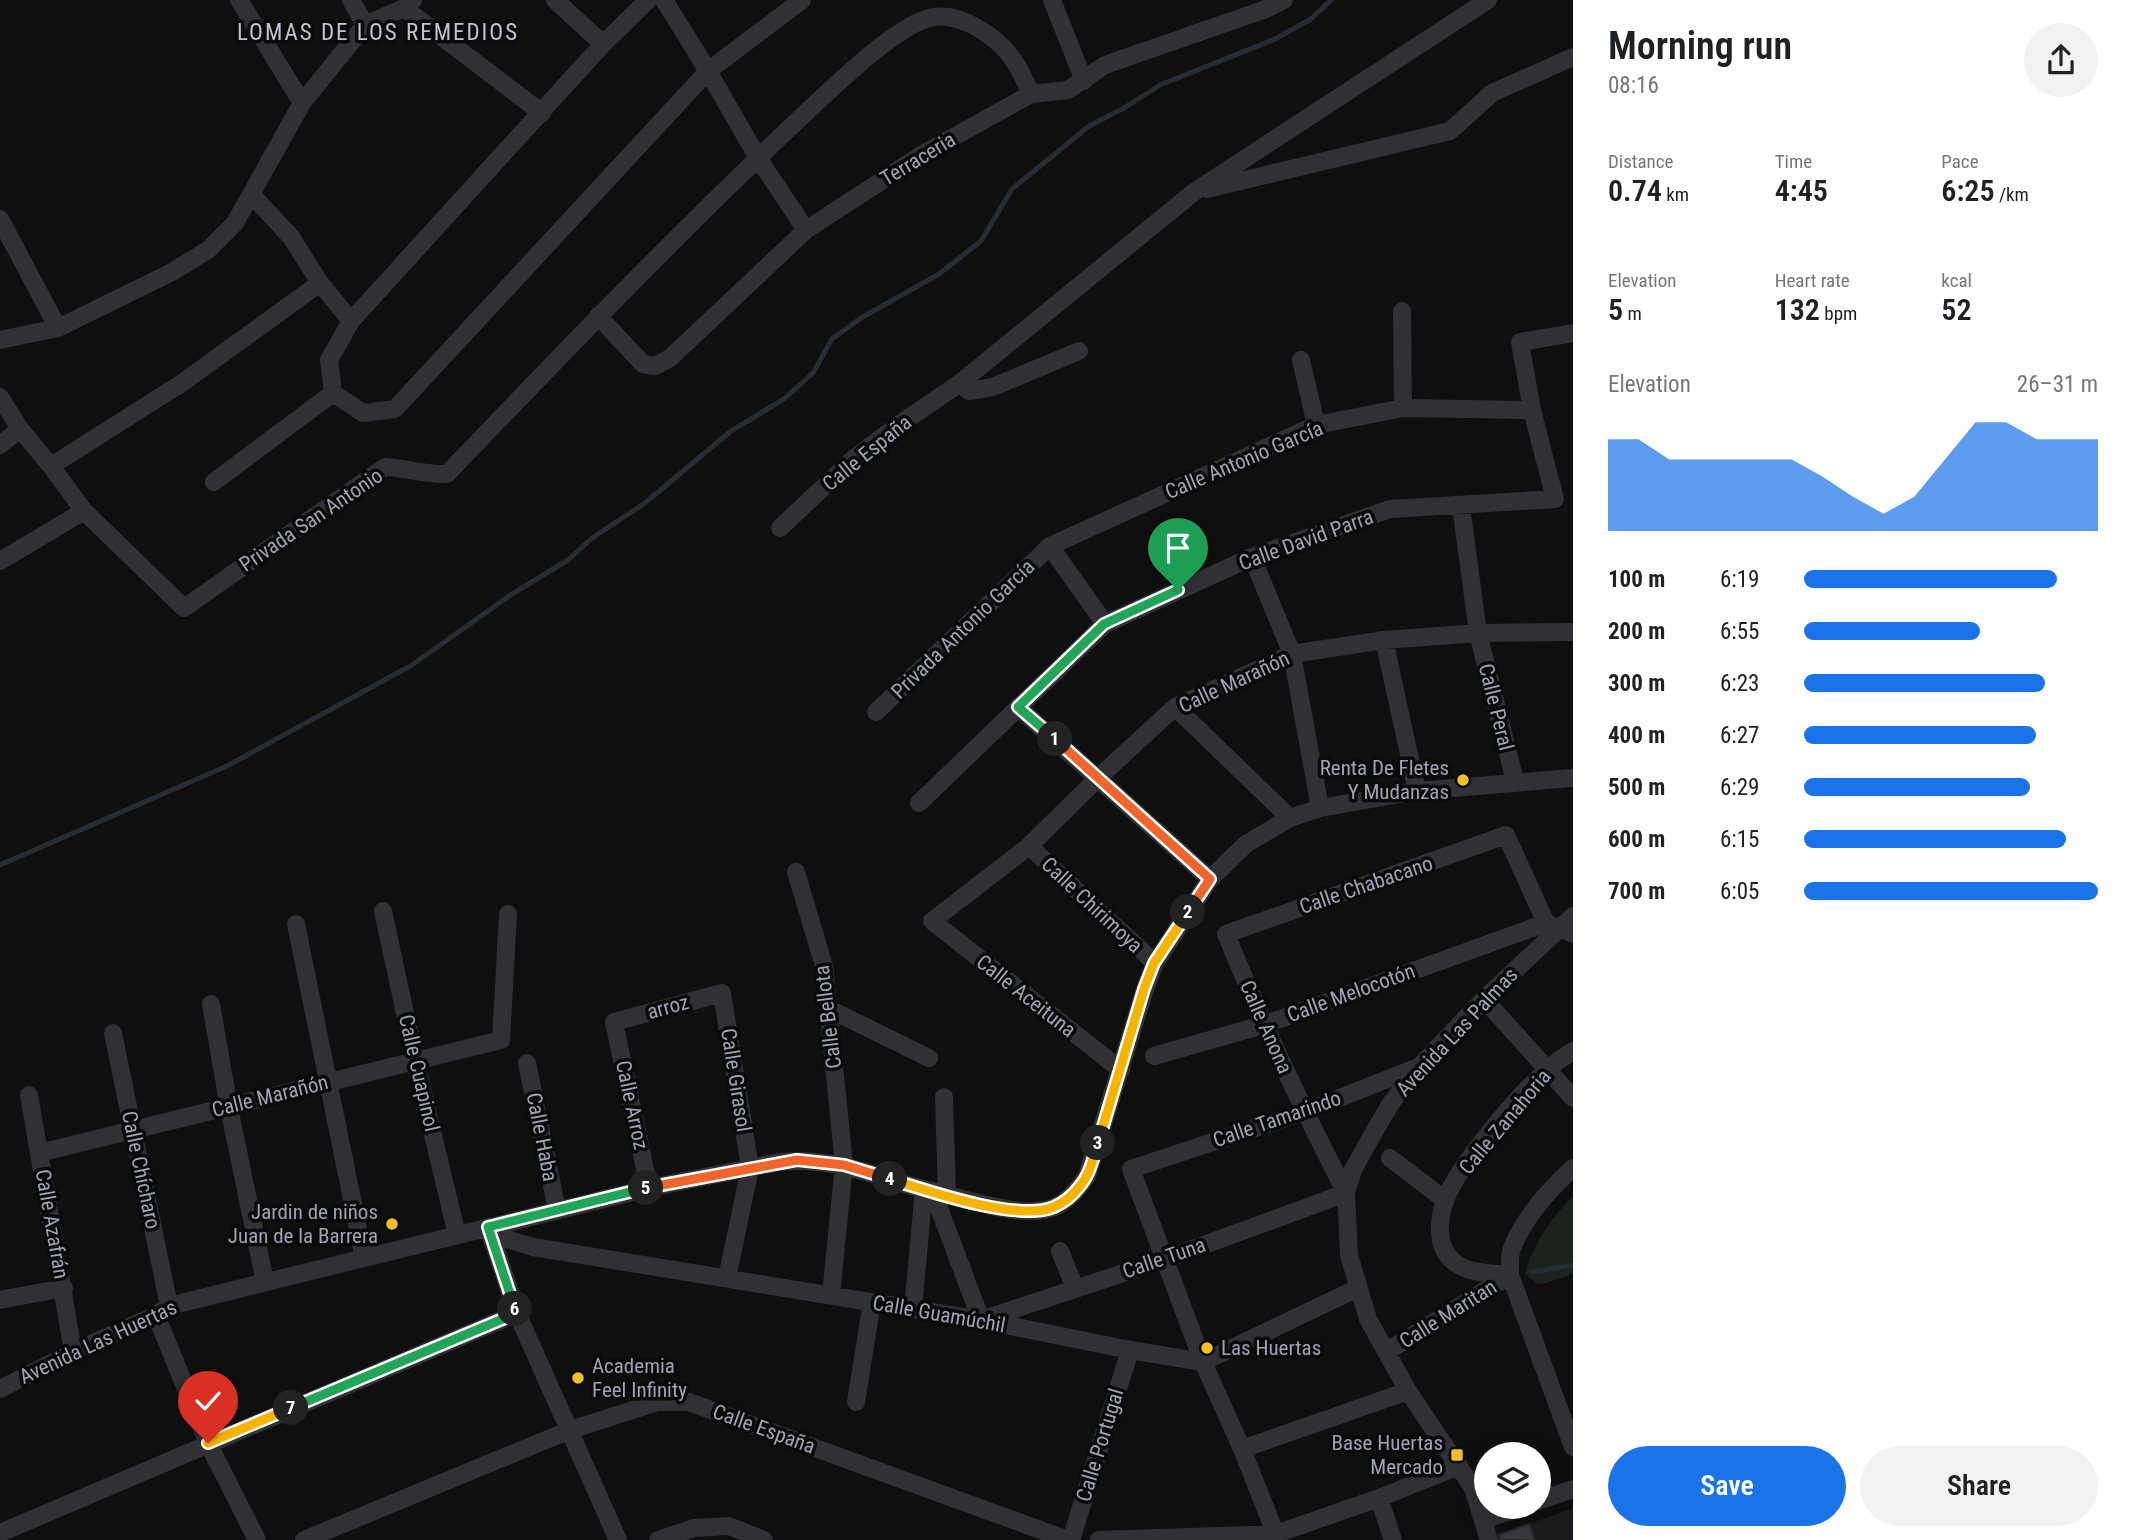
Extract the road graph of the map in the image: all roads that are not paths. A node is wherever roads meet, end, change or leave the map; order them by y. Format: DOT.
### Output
graph roads {
  1 [pos="239,0"];
  2 [pos="351,0"];
  3 [pos="555,0"];
  4 [pos="649,0"];
  5 [pos="664,0"];
  6 [pos="802,0"];
  7 [pos="1052,0"];
  8 [pos="1284,0"];
  9 [pos="1488,0"];
  10 [pos="409,4"];
  11 [pos="1264,5"];
  12 [pos="365,24"];
  13 [pos="603,44"];
  14 [pos="1573,57"];
  15 [pos="708,71"];
  16 [pos="1084,81"];
  17 [pos="1031,94"];
  18 [pos="302,103"];
  19 [pos="542,113"];
  20 [pos="758,158"];
  21 [pos="1194,192"];
  22 [pos="251,194"];
  23 [pos="0,219"];
  24 [pos="806,230"];
  25 [pos="320,284"];
  26 [pos="1402,311"];
  27 [pos="598,316"];
  28 [pos="351,321"];
  29 [pos="58,328"];
  30 [pos="1573,333"];
  31 [pos="0,340"];
  32 [pos="1079,351"];
  33 [pos="1301,360"];
  34 [pos="960,383"];
  35 [pos="334,393"];
  36 [pos="0,397"];
  37 [pos="1403,408"];
  38 [pos="1532,410"];
  39 [pos="1315,425"];
  40 [pos="20,429"];
  41 [pos="0,444"];
  42 [pos="51,466"];
  43 [pos="214,482"];
  44 [pos="1461,506"];
  45 [pos="84,511"];
  46 [pos="780,528"];
  47 [pos="1050,546"];
  48 [pos="1252,557"];
  49 [pos="0,561"];
  50 [pos="1104,624"];
  51 [pos="1573,632"];
  52 [pos="1478,633"];
  53 [pos="1384,640"];
  54 [pos="1292,654"];
  55 [pos="1018,707"];
  56 [pos="1175,707"];
  57 [pos="876,712"];
  58 [pos="1099,777"];
  59 [pos="1573,778"];
  60 [pos="1515,781"];
  61 [pos="1417,791"];
  62 [pos="919,803"];
  63 [pos="1320,808"];
  64 [pos="1290,818"];
  65 [pos="1029,846"];
  66 [pos="796,872"];
  67 [pos="1210,879"];
  68 [pos="383,911"];
  69 [pos="508,914"];
  70 [pos="1573,916"];
  71 [pos="932,921"];
  72 [pos="296,924"];
  73 [pos="1559,929"];
  74 [pos="1226,934"];
  75 [pos="1154,963"];
  76 [pos="722,993"];
  77 [pos="1484,999"];
  78 [pos="211,1004"];
  79 [pos="829,1009"];
  80 [pos="614,1021"];
  81 [pos="1263,1025"];
  82 [pos="113,1033"];
  83 [pos="1573,1051"];
  84 [pos="1154,1056"];
  85 [pos="929,1058"];
  86 [pos="415,1060"];
  87 [pos="527,1063"];
  88 [pos="1421,1065"];
  89 [pos="1121,1070"];
  90 [pos="1547,1070"];
  91 [pos="328,1082"];
  92 [pos="29,1096"];
  93 [pos="943,1097"];
  94 [pos="1573,1098"];
  95 [pos="229,1108"];
  96 [pos="1304,1112"];
  97 [pos="132,1130"];
  98 [pos="40,1153"];
  99 [pos="1390,1158"];
  100 [pos="844,1165"];
  101 [pos="750,1168"];
  102 [pos="1573,1168"];
  103 [pos="649,1188"];
  104 [pos="935,1192"];
  105 [pos="1346,1194"];
  106 [pos="1445,1200"];
  107 [pos="556,1210"];
  108 [pos="488,1227"];
  109 [pos="457,1235"];
  110 [pos="1060,1251"];
  111 [pos="364,1258"];
  112 [pos="1163,1260"];
  113 [pos="1510,1275"];
  114 [pos="727,1279"];
  115 [pos="265,1282"];
  116 [pos="64,1288"];
  117 [pos="1075,1288"];
  118 [pos="1358,1288"];
  119 [pos="831,1295"];
  120 [pos="0,1300"];
  121 [pos="872,1302"];
  122 [pos="913,1309"];
  123 [pos="162,1311"];
  124 [pos="517,1313"];
  125 [pos="981,1320"];
  126 [pos="1130,1350"];
  127 [pos="73,1352"];
  128 [pos="1386,1352"];
  129 [pos="1203,1362"];
  130 [pos="0,1389"];
  131 [pos="1408,1391"];
  132 [pos="856,1402"];
  133 [pos="570,1430"];
  134 [pos="208,1443"];
  135 [pos="1573,1447"];
  136 [pos="1242,1449"];
  137 [pos="1459,1466"];
  138 [pos="1573,1489"];
  139 [pos="1551,1497"];
  140 [pos="1379,1499"];
  141 [pos="1486,1519"];
  142 [pos="1483,1520"];
  143 [pos="0,1532"];
  144 [pos="1277,1537"];
  145 [pos="257,1540"];
  146 [pos="304,1540"];
  147 [pos="618,1540"];
  148 [pos="659,1540"];
  149 [pos="764,1540"];
  150 [pos="1070,1540"];
  151 [pos="1099,1540"];
  152 [pos="1393,1540"];
  153 [pos="1489,1540"];
  1 -- 18 [label="street"];
  2 -- 12 [label="street"];
  3 -- 13 [label="street"];
  4 -- 13 [label="street"];
  5 -- 15 [label="street"];
  6 -- 15 [label="street"];
  7 -- 16 [label="street"];
  8 -- 11 [label="street, Terraceria"];
  9 -- 21 [label="street, Calle España"];
  10 -- 12 [label="street"];
  10 -- 19 [label="street"];
  11 -- 16 [label="street, Terraceria"];
  12 -- 18 [label="street"];
  13 -- 19 [label="street"];
  14 -- 21 [label="street"];
  15 -- 20 [label="street"];
  15 -- 35 [label="street"];
  16 -- 17 [label="street, Terraceria"];
  17 -- 20 [label="street"];
  17 -- 24 [label="street, Terraceria"];
  18 -- 22 [label="street"];
  19 -- 28 [label="street"];
  20 -- 24 [label="street"];
  20 -- 27 [label="street"];
  21 -- 34 [label="street, Calle España"];
  22 -- 25 [label="street"];
  22 -- 29 [label="street"];
  23 -- 29 [label="street"];
  24 -- 27 [label="street, Terraceria"];
  25 -- 28 [label="street"];
  25 -- 42 [label="street"];
  26 -- 37 [label="street"];
  27 -- 45 [label="street, Privada San Antonio"];
  28 -- 35 [label="street"];
  29 -- 31 [label="street"];
  30 -- 38 [label="street"];
  32 -- 34 [label="street"];
  33 -- 39 [label="street"];
  34 -- 46 [label="street, Calle España"];
  35 -- 43 [label="street"];
  36 -- 40 [label="street"];
  37 -- 38 [label="street, Calle Antonio García"];
  37 -- 39 [label="street, Calle Antonio García"];
  38 -- 44 [label="street, Calle David Parra"];
  39 -- 47 [label="street, Calle Antonio García"];
  40 -- 41 [label="street"];
  40 -- 42 [label="street"];
  42 -- 45 [label="street"];
  44 -- 48 [label="street, Calle David Parra"];
  44 -- 52 [label="street, Calle Peral"];
  45 -- 49 [label="street"];
  47 -- 50 [label="street"];
  47 -- 57 [label="street, Privada Antonio García"];
  48 -- 50 [label="street, Calle David Parra"];
  48 -- 54 [label="street"];
  50 -- 55 [label="street, Calle David Parra"];
  51 -- 52 [label="street, Calle Marañón"];
  52 -- 53 [label="street, Calle Marañón"];
  52 -- 60 [label="street, Calle Peral"];
  53 -- 54 [label="street, Calle Marañón"];
  53 -- 61 [label="street"];
  54 -- 56 [label="street, Calle Marañón"];
  54 -- 63 [label="street"];
  55 -- 58 [label="street"];
  55 -- 62 [label="street, Calle David Parra"];
  56 -- 58 [label="street, Calle Marañón"];
  56 -- 64 [label="street"];
  58 -- 65 [label="street, Calle Marañón"];
  58 -- 67 [label="street"];
  59 -- 60 [label="street, Avenida Las Huertas"];
  60 -- 61 [label="street, Avenida Las Huertas"];
  61 -- 63 [label="street, Avenida Las Huertas"];
  63 -- 64 [label="street, Avenida Las Huertas"];
  64 -- 67 [label="street, Avenida Las Huertas"];
  65 -- 71 [label="street, Calle Marañón"];
  65 -- 75 [label="street, Calle Chirimoya"];
  66 -- 79 [label="street, Calle Bellota"];
  67 -- 75 [label="street, Avenida Las Huertas"];
  68 -- 86 [label="street, Calle Cuapinol"];
  69 -- 86 [label="street, Calle Marañón"];
  70 -- 73 [label="street, Avenida Las Palmas"];
  71 -- 89 [label="street, Calle Aceituna"];
  72 -- 91 [label="street"];
  73 -- 74 [label="street, Calle Chabacano"];
  73 -- 77 [label="street, Avenida Las Palmas"];
  73 -- 81 [label="street, Calle Melocotón"];
  74 -- 81 [label="street, Calle Anona"];
  75 -- 89 [label="street, Avenida Las Huertas"];
  76 -- 80 [label="street, arroz"];
  76 -- 101 [label="street, Calle Girasol"];
  77 -- 88 [label="street, Avenida Las Palmas"];
  77 -- 90 [label="street"];
  78 -- 95 [label="street"];
  79 -- 85 [label="street"];
  79 -- 100 [label="street, Calle Bellota"];
  80 -- 103 [label="street, Calle Arroz"];
  81 -- 84 [label="street, Calle Melocotón"];
  81 -- 96 [label="street, Calle Anona"];
  82 -- 97 [label="street, Calle Chícharo"];
  83 -- 90 [label="street, Calle Zanahoria"];
  86 -- 91 [label="street, Calle Marañón"];
  86 -- 109 [label="street, Calle Cuapinol"];
  87 -- 107 [label="street, Calle Haba"];
  88 -- 96 [label="street, Calle Tamarindo"];
  88 -- 105 [label="street, Avenida Las Palmas"];
  89 -- 104 [label="street, Avenida Las Huertas"];
  90 -- 94 [label="street"];
  90 -- 106 [label="street, Calle Zanahoria"];
  91 -- 95 [label="street, Calle Marañón"];
  91 -- 111 [label="street"];
  92 -- 98 [label="street, Calle Azafrán"];
  93 -- 104 [label="street"];
  95 -- 97 [label="street, Calle Marañón"];
  95 -- 115 [label="street"];
  96 -- 105 [label="street, Calle Anona"];
  96 -- 112 [label="street, Calle Tamarindo"];
  97 -- 98 [label="street, Calle Marañón"];
  97 -- 123 [label="street, Calle Chícharo"];
  98 -- 116 [label="street, Calle Azafrán"];
  99 -- 106 [label="street"];
  100 -- 101 [label="street, Avenida Las Huertas"];
  100 -- 104 [label="street, Avenida Las Huertas"];
  100 -- 119 [label="street, Calle Bellota"];
  101 -- 103 [label="street, Avenida Las Huertas"];
  101 -- 114 [label="street"];
  102 -- 113 [label="street"];
  103 -- 107 [label="street, Avenida Las Huertas"];
  104 -- 122 [label="street"];
  104 -- 125 [label="street"];
  105 -- 112 [label="street, Calle Tuna"];
  105 -- 118 [label="street, Avenida Las Palmas"];
  106 -- 113 [label="street"];
  107 -- 108 [label="street, Avenida Las Huertas"];
  108 -- 109 [label="street, Avenida Las Huertas"];
  108 -- 114 [label="street, Calle Guamúchil"];
  108 -- 124 [label="street"];
  109 -- 111 [label="street, Avenida Las Huertas"];
  110 -- 117 [label="street"];
  111 -- 115 [label="street, Avenida Las Huertas"];
  112 -- 117 [label="street, Calle Tuna"];
  112 -- 129 [label="street"];
  113 -- 128 [label="street, Calle Maritan"];
  113 -- 135 [label="street"];
  114 -- 119 [label="street, Calle Guamúchil"];
  115 -- 123 [label="street, Avenida Las Huertas"];
  116 -- 120 [label="street"];
  116 -- 127 [label="street, Calle Azafrán"];
  117 -- 125 [label="street, Calle Tuna"];
  118 -- 128 [label="street, Avenida Las Palmas"];
  118 -- 129 [label="street"];
  119 -- 121 [label="street, Calle Guamúchil"];
  121 -- 122 [label="street, Calle Guamúchil"];
  121 -- 132 [label="street"];
  122 -- 125 [label="street, Calle Guamúchil"];
  123 -- 127 [label="street, Avenida Las Huertas"];
  123 -- 134 [label="street, Calle Chícharo"];
  124 -- 133 [label="street"];
  124 -- 134 [label="street"];
  125 -- 126 [label="street, Calle Guamúchil"];
  126 -- 129 [label="street, Calle Guamúchil"];
  126 -- 150 [label="street, Calle Portugal"];
  127 -- 130 [label="street, Avenida Las Huertas"];
  128 -- 131 [label="street, Avenida Las Palmas"];
  129 -- 136 [label="street"];
  131 -- 136 [label="street"];
  131 -- 137 [label="street, Avenida Las Palmas"];
  133 -- 146 [label="street, Calle España"];
  133 -- 147 [label="street"];
  133 -- 150 [label="street, Calle España"];
  134 -- 143 [label="street"];
  134 -- 145 [label="street, Calle Chícharo"];
  136 -- 144 [label="street"];
  137 -- 140 [label="street"];
  137 -- 142 [label="street, Avenida Las Palmas"];
  138 -- 139 [label="street"];
  140 -- 144 [label="street"];
  140 -- 152 [label="street"];
  141 -- 142 [label="street"];
  142 -- 153 [label="street, Avenida Las Palmas"];
  144 -- 151 [label="street"];
  148 -- 149 [label="street"];
}
